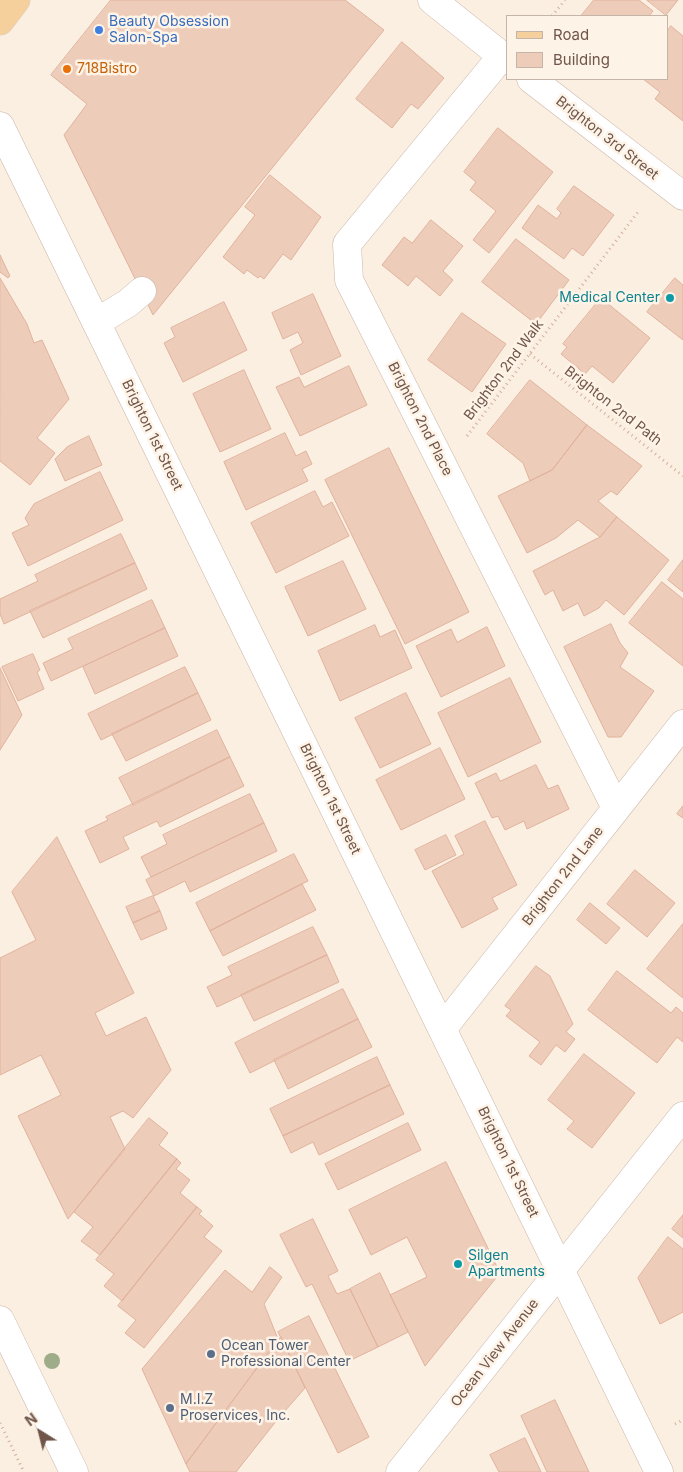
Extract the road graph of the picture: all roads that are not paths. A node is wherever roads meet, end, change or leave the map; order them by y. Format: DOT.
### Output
graph roads {
  1 [pos="16,0"];
  2 [pos="432,0"];
  3 [pos="0,21"];
  4 [pos="504,58"];
  5 [pos="532,80"];
  6 [pos="0,126"];
  7 [pos="683,196"];
  8 [pos="142,292"];
  9 [pos="97,322"];
  10 [pos="683,724"];
  11 [pos="616,808"];
  12 [pos="443,1028"];
  13 [pos="683,1116"];
  14 [pos="560,1270"];
  15 [pos="0,1320"];
  16 [pos="74,1472"];
  17 [pos="400,1472"];
  18 [pos="658,1472"];
  1 -- 3 [label="main road"];
  2 -- 4 [label="street"];
  4 -- 11 [label="street, Brighton 2nd Place"];
  5 -- 7 [label="street, Brighton 3rd Street"];
  6 -- 9 [label="street, Brighton 1st Street"];
  8 -- 9 [label="street"];
  9 -- 12 [label="street, Brighton 1st Street"];
  10 -- 11 [label="street, Brighton 2nd Lane"];
  11 -- 12 [label="street, Brighton 2nd Lane"];
  12 -- 14 [label="street, Brighton 1st Street"];
  13 -- 14 [label="street, Ocean View Avenue"];
  14 -- 17 [label="street, Ocean View Avenue"];
  14 -- 18 [label="street, Brighton 1st Street"];
  15 -- 16 [label="street"];
}
